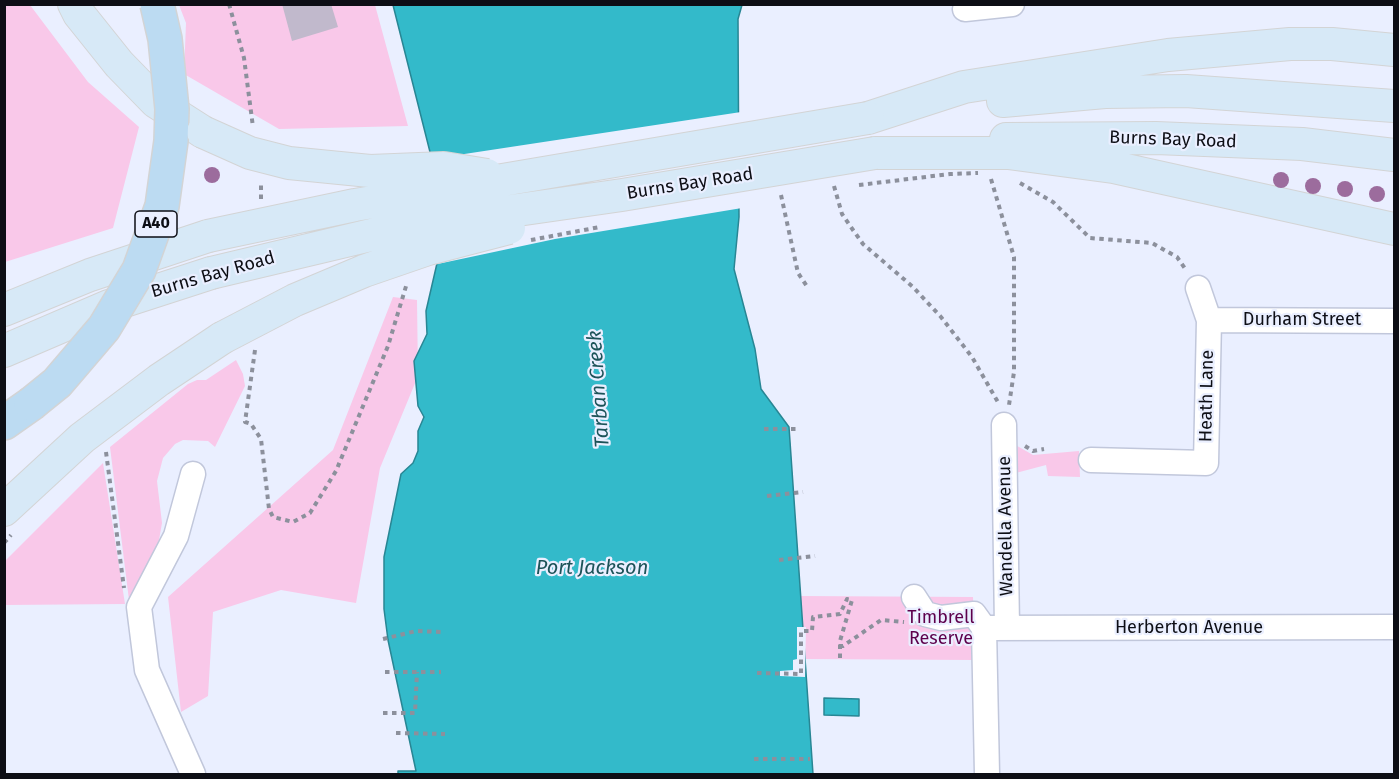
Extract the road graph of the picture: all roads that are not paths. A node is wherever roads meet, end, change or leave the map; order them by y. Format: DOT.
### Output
graph roads {
  1 [pos="74,4"];
  2 [pos="157,4"];
  3 [pos="1012,4"];
  4 [pos="965,9"];
  5 [pos="1395,50"];
  6 [pos="1395,106"];
  7 [pos="868,118"];
  8 [pos="875,153"];
  9 [pos="1395,155"];
  10 [pos="509,179"];
  11 [pos="622,195"];
  12 [pos="1395,229"];
  13 [pos="1198,288"];
  14 [pos="4,310"];
  15 [pos="1209,320"];
  16 [pos="1395,321"];
  17 [pos="4,351"];
  18 [pos="4,423"];
  19 [pos="1004,425"];
  20 [pos="1091,460"];
  21 [pos="193,474"];
  22 [pos="4,510"];
  23 [pos="914,597"];
  24 [pos="1395,627"];
  25 [pos="996,628"];
  26 [pos="193,774"];
  27 [pos="987,774"];
  1 -- 10 [label="main road, bridge"];
  2 -- 18 [label="highway, A40, bridge"];
  3 -- 4 [label="street"];
  5 -- 7 [label="main road"];
  6 -- 7 [label="main road, Burns Bay Road"];
  7 -- 10 [label="main road, Burns Bay Road, bridge"];
  8 -- 9 [label="main road, Burns Bay Road"];
  8 -- 11 [label="main road, Burns Bay Road, bridge"];
  8 -- 12 [label="main road"];
  10 -- 14 [label="main road, Burns Bay Road, bridge"];
  11 -- 17 [label="main road, Burns Bay Road, bridge"];
  11 -- 22 [label="main road, bridge"];
  13 -- 15 [label="street, Heath Lane"];
  15 -- 16 [label="street, Durham Street"];
  15 -- 20 [label="street, Heath Lane"];
  19 -- 25 [label="street, Wandella Avenue"];
  21 -- 26 [label="street"];
  23 -- 25 [label="street"];
  24 -- 25 [label="street, Herberton Avenue"];
  25 -- 27 [label="street, Wandella Avenue"];
}
